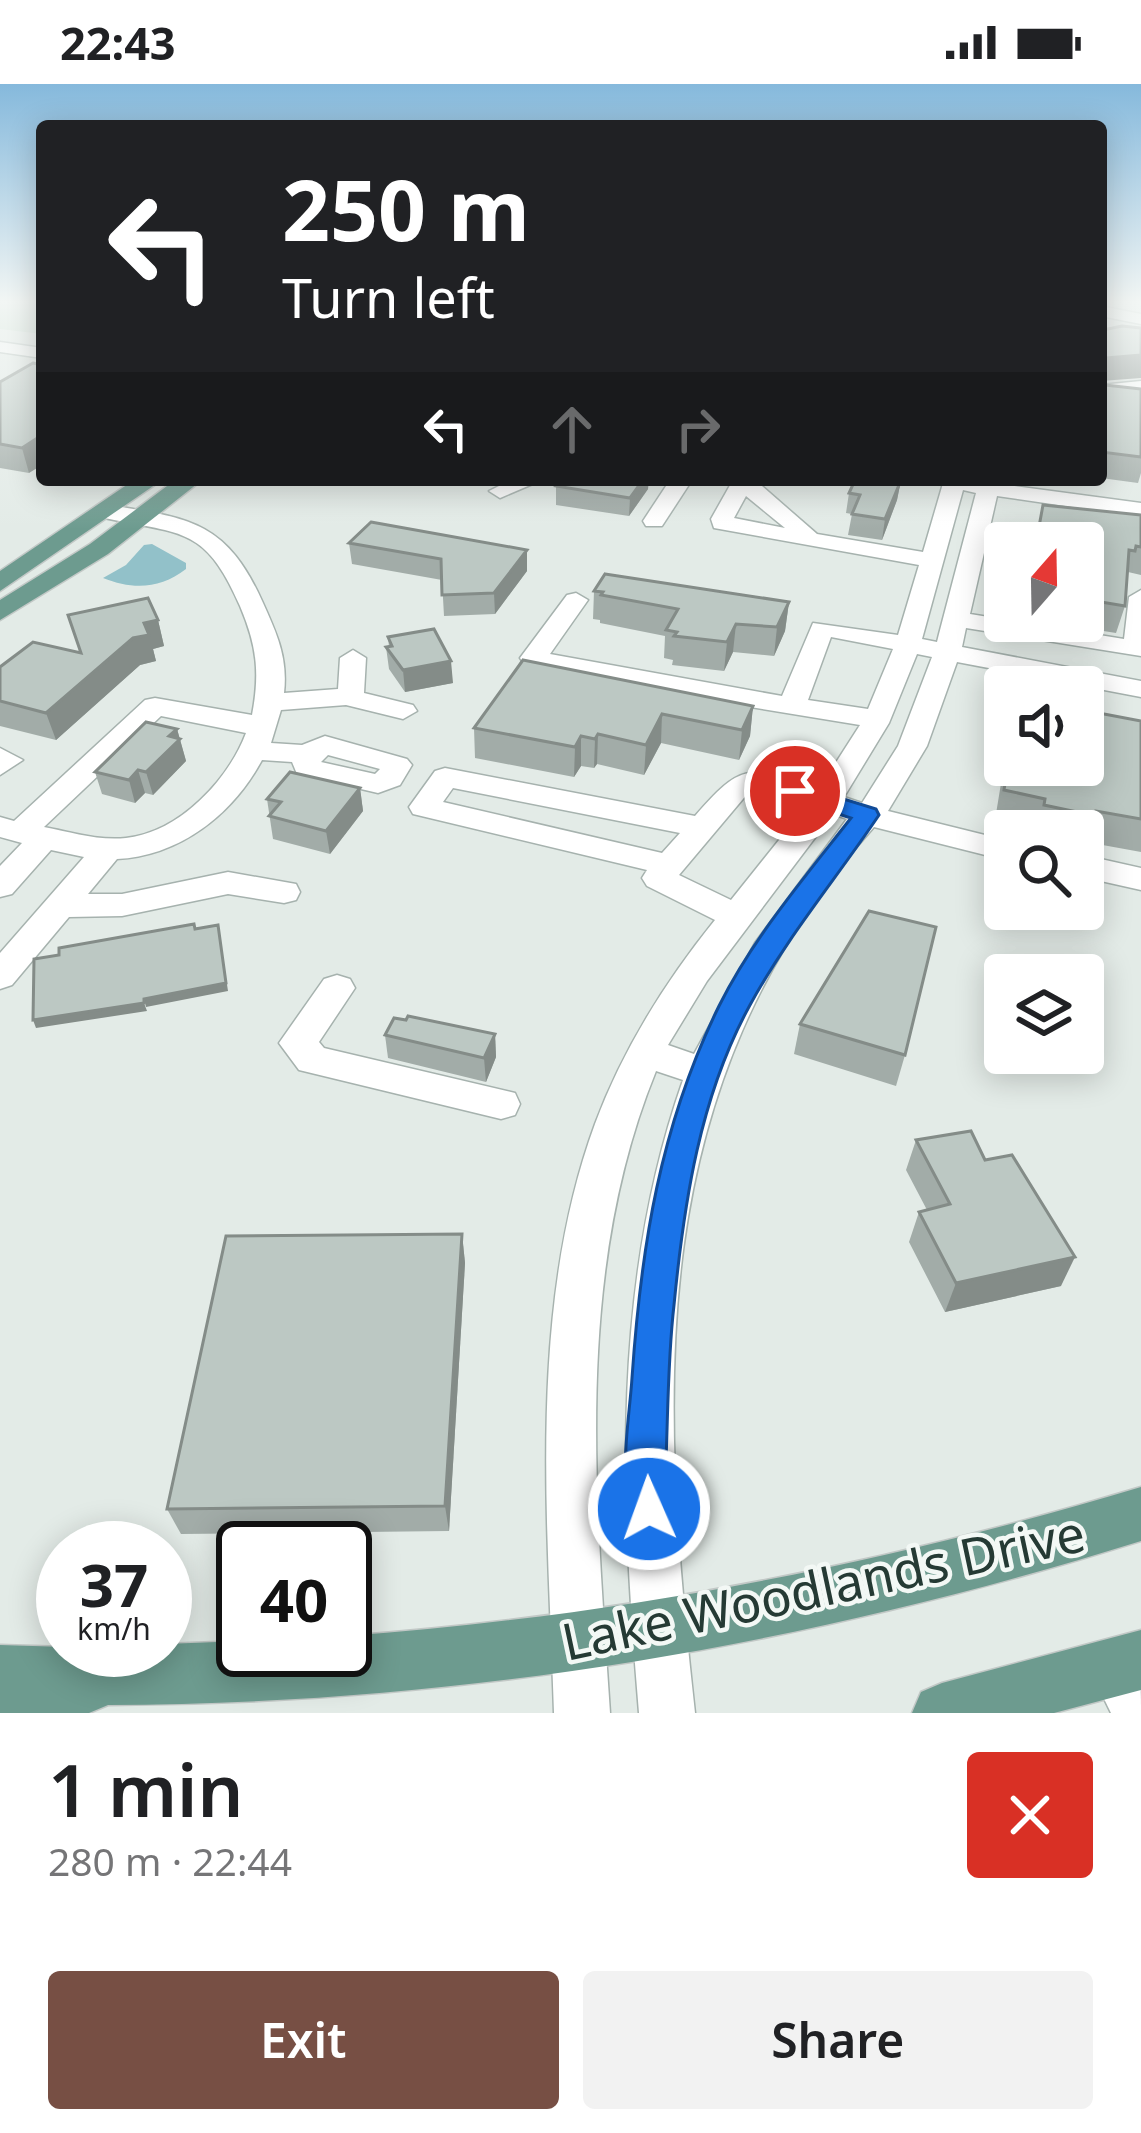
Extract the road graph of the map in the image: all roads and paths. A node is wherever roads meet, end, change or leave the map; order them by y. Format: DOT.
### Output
graph roads {
  1 [pos="1141,388"];
  2 [pos="1107,391"];
  3 [pos="1107,406"];
  4 [pos="1141,410"];
  5 [pos="142,486"];
  6 [pos="183,486"];
  7 [pos="514,486"];
  8 [pos="676,486"];
  9 [pos="741,486"];
  10 [pos="749,486"];
  11 [pos="962,486"];
  12 [pos="964,486"];
  13 [pos="989,486"];
  14 [pos="500,491"];
  15 [pos="1141,510"];
  16 [pos="108,512"];
  17 [pos="143,518"];
  18 [pos="654,521"];
  19 [pos="800,538"];
  20 [pos="931,560"];
  21 [pos="1,582"];
  22 [pos="1141,597"];
  23 [pos="576,600"];
  24 [pos="0,612"];
  25 [pos="951,636"];
  26 [pos="905,644"];
  27 [pos="352,658"];
  28 [pos="1141,689"];
  29 [pos="346,698"];
  30 [pos="793,704"];
  31 [pos="403,711"];
  32 [pos="876,719"];
  33 [pos="260,727"];
  34 [pos="306,754"];
  35 [pos="823,801"];
  36 [pos="867,815"];
  37 [pos="702,827"];
  38 [pos="22,832"];
  39 [pos="984,845"];
  40 [pos="109,848"];
  41 [pos="670,865"];
  42 [pos="1104,871"];
  43 [pos="1141,879"];
  44 [pos="0,886"];
  45 [pos="284,892"];
  46 [pos="59,906"];
  47 [pos="734,915"];
  48 [pos="0,976"];
  49 [pos="337,988"];
  50 [pos="645,1052"];
  51 [pos="704,1072"];
  52 [pos="501,1104"];
  53 [pos="1141,1514"];
  54 [pos="659,1631"];
  55 [pos="579,1644"];
  56 [pos="192,1670"];
  57 [pos="0,1675"];
  58 [pos="36,1675"];
  59 [pos="105,1677"];
  60 [pos="1132,1681"];
  61 [pos="15,1713"];
  62 [pos="582,1713"];
  63 [pos="667,1713"];
  64 [pos="942,1713"];
  1 -- 2 [label="street"];
  3 -- 4 [label="street"];
  5 -- 16 [label="main road"];
  6 -- 17 [label="main road"];
  7 -- 14 [label="street"];
  8 -- 18 [label="street"];
  9 -- 19 [label="street"];
  10 -- 19 [label="street"];
  11 -- 20 [label="street"];
  12 -- 25 [label="street"];
  13 -- 15 [label="street"];
  16 -- 17 [label="street"];
  16 -- 21 [label="main road"];
  17 -- 24 [label="main road"];
  17 -- 33 [label="street"];
  19 -- 20 [label="street"];
  20 -- 26 [label="street"];
  22 -- 25 [label="street"];
  23 -- 30 [label="street"];
  25 -- 26 [label="street"];
  25 -- 28 [label="street"];
  25 -- 36 [label="street"];
  26 -- 30 [label="street"];
  26 -- 32 [label="street"];
  27 -- 29 [label="street"];
  29 -- 31 [label="street"];
  29 -- 33 [label="street"];
  30 -- 32 [label="street"];
  32 -- 35 [label="street"];
  33 -- 34 [label="street"];
  33 -- 38 [label="street"];
  33 -- 40 [label="street"];
  35 -- 36 [label="street"];
  35 -- 37 [label="street"];
  35 -- 47 [label="street"];
  36 -- 39 [label="street"];
  36 -- 51 [label="street"];
  37 -- 41 [label="street"];
  37 -- 41 [label="street"];
  38 -- 40 [label="street"];
  38 -- 44 [label="street"];
  40 -- 46 [label="street"];
  41 -- 47 [label="street"];
  42 -- 43 [label="street"];
  45 -- 46 [label="street"];
  46 -- 48 [label="street"];
  47 -- 50 [label="street"];
  49 -- 52 [label="street"];
  50 -- 51 [label="street"];
  50 -- 55 [label="street"];
  51 -- 54 [label="street"];
  53 -- 54 [label="main road, Lake Woodlands Drive"];
  54 -- 55 [label="main road, Lake Woodlands Drive"];
  54 -- 63 [label="street"];
  55 -- 56 [label="main road, Lake Woodlands Drive"];
  55 -- 62 [label="street"];
  57 -- 58 [label="main road, Lake Woodlands Drive"];
  59 -- 61 [label="main road"];
  60 -- 64 [label="main road"];
}
